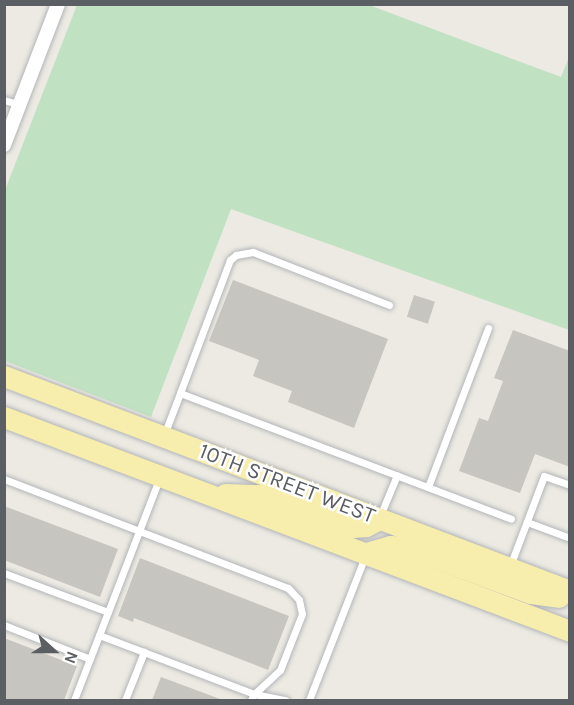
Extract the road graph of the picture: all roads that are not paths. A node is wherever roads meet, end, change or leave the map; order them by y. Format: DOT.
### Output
graph roads {
  1 [pos="58,4"];
  2 [pos="4,100"];
  3 [pos="20,105"];
  4 [pos="4,146"];
  5 [pos="389,305"];
  6 [pos="488,328"];
  7 [pos="4,376"];
  8 [pos="180,393"];
  9 [pos="4,417"];
  10 [pos="163,437"];
  11 [pos="161,475"];
  12 [pos="396,475"];
  13 [pos="4,479"];
  14 [pos="570,485"];
  15 [pos="428,487"];
  16 [pos="209,494"];
  17 [pos="379,519"];
  18 [pos="511,519"];
  19 [pos="527,522"];
  20 [pos="140,531"];
  21 [pos="570,538"];
  22 [pos="366,554"];
  23 [pos="510,568"];
  24 [pos="4,573"];
  25 [pos="570,593"];
  26 [pos="108,612"];
  27 [pos="4,625"];
  28 [pos="570,631"];
  29 [pos="99,635"];
  30 [pos="144,652"];
  31 [pos="90,658"];
  32 [pos="253,697"];
  33 [pos="74,700"];
  34 [pos="125,700"];
  35 [pos="285,700"];
  36 [pos="309,700"];
  1 -- 3 [label="street"];
  2 -- 3 [label="lane"];
  3 -- 4 [label="street"];
  5 -- 8 [label="lane"];
  6 -- 15 [label="lane"];
  7 -- 10 [label="main road, 10TH STREET WEST"];
  8 -- 10 [label="lane"];
  8 -- 12 [label="lane"];
  9 -- 11 [label="main road, 10TH STREET WEST"];
  10 -- 17 [label="main road, 10TH STREET WEST"];
  11 -- 16 [label="main road, 10TH STREET WEST"];
  11 -- 20 [label="lane"];
  12 -- 15 [label="lane"];
  12 -- 17 [label="lane"];
  13 -- 20 [label="lane"];
  14 -- 19 [label="lane"];
  15 -- 18 [label="lane"];
  16 -- 17 [label="main road"];
  16 -- 22 [label="main road, 10TH STREET WEST"];
  17 -- 23 [label="main road, 10TH STREET WEST"];
  19 -- 21 [label="lane"];
  19 -- 23 [label="lane"];
  20 -- 26 [label="lane"];
  20 -- 32 [label="lane"];
  22 -- 25 [label="main road"];
  22 -- 28 [label="main road, 10TH STREET WEST"];
  22 -- 36 [label="lane"];
  23 -- 25 [label="main road, 10TH STREET WEST"];
  24 -- 26 [label="lane"];
  26 -- 29 [label="lane"];
  27 -- 31 [label="lane"];
  29 -- 30 [label="lane"];
  29 -- 31 [label="lane"];
  30 -- 32 [label="lane"];
  30 -- 34 [label="lane"];
  31 -- 33 [label="lane"];
  32 -- 35 [label="lane"];
}
